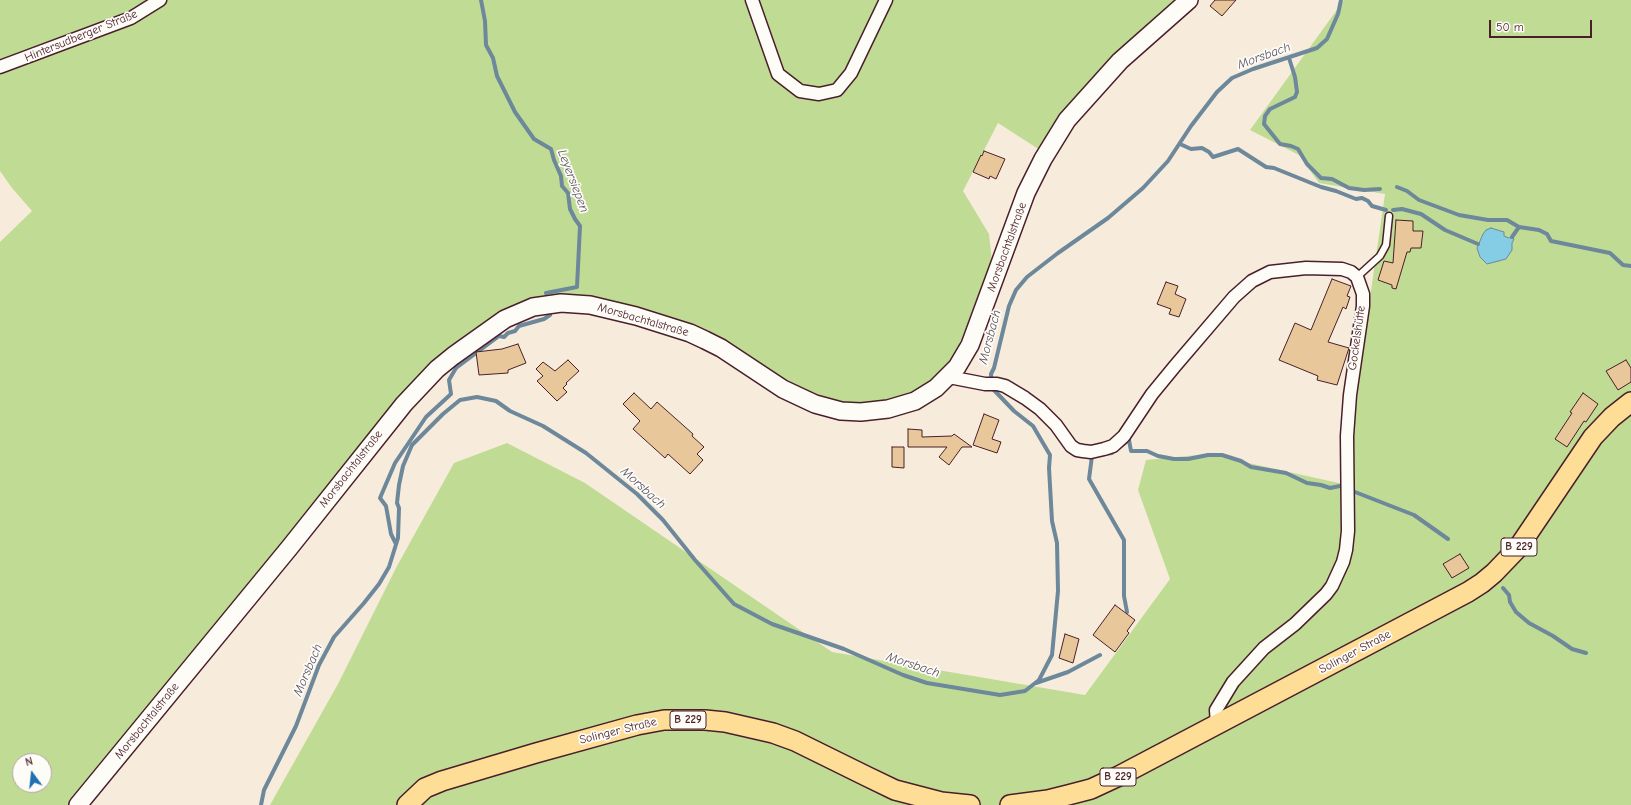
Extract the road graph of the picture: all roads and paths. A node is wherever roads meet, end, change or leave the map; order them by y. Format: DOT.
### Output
graph roads {
  1 [pos="160,0"];
  2 [pos="752,0"];
  3 [pos="886,0"];
  4 [pos="1177,0"];
  5 [pos="1190,0"];
  6 [pos="1171,16"];
  7 [pos="0,68"];
  8 [pos="1389,216"];
  9 [pos="1357,277"];
  10 [pos="948,377"];
  11 [pos="1631,402"];
  12 [pos="1218,724"];
  13 [pos="78,805"];
  14 [pos="407,805"];
  15 [pos="970,805"];
  16 [pos="1010,805"];
  1 -- 7 [label="street, Hintersudberger Straße"];
  2 -- 3 [label="street"];
  4 -- 6 [label="street"];
  5 -- 6 [label="main road, Morsbachtalstraße"];
  6 -- 10 [label="main road, Morsbachtalstraße"];
  8 -- 9 [label="lane"];
  9 -- 10 [label="street"];
  9 -- 12 [label="street, Gockelshütte"];
  10 -- 13 [label="main road, Morsbachtalstraße"];
  11 -- 12 [label="main road, Solinger Straße / B 229"];
  12 -- 16 [label="main road, Solinger Straße / B 229"];
  14 -- 15 [label="main road, Solinger Straße / B 229"];
}
